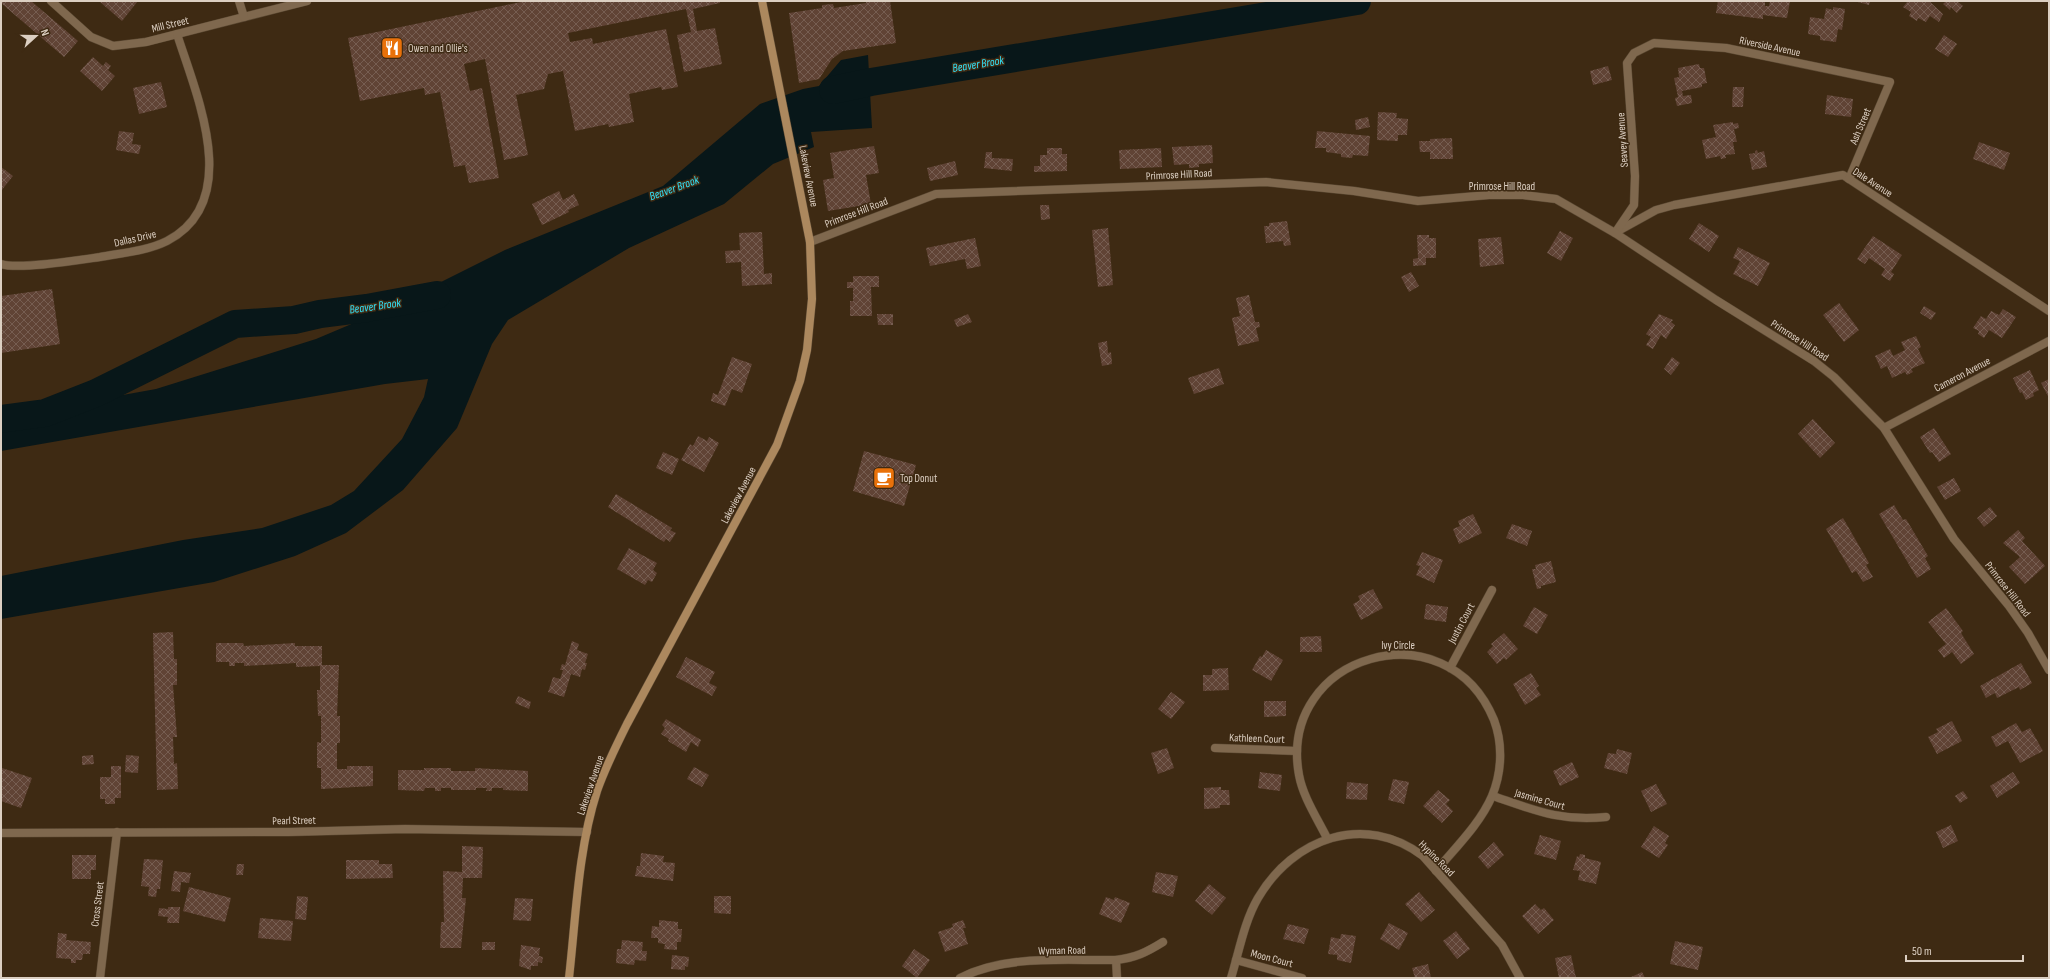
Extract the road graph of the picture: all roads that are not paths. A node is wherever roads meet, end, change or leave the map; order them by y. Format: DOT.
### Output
graph roads {
  1 [pos="51,1"];
  2 [pos="239,1"];
  3 [pos="307,1"];
  4 [pos="762,1"];
  5 [pos="244,17"];
  6 [pos="177,34"];
  7 [pos="1644,48"];
  8 [pos="1890,82"];
  9 [pos="1849,179"];
  10 [pos="1615,233"];
  11 [pos="810,242"];
  12 [pos="1,264"];
  13 [pos="2049,311"];
  14 [pos="2049,340"];
  15 [pos="1884,428"];
  16 [pos="1492,590"];
  17 [pos="1450,668"];
  18 [pos="2049,670"];
  19 [pos="1215,748"];
  20 [pos="1297,751"];
  21 [pos="1492,796"];
  22 [pos="1606,817"];
  23 [pos="117,832"];
  24 [pos="587,832"];
  25 [pos="1,833"];
  26 [pos="1327,838"];
  27 [pos="1436,871"];
  28 [pos="1163,942"];
  29 [pos="1116,960"];
  30 [pos="1236,960"];
  31 [pos="100,978"];
  32 [pos="570,978"];
  33 [pos="960,978"];
  34 [pos="1117,978"];
  35 [pos="1231,978"];
  36 [pos="1302,978"];
  37 [pos="1520,978"];
  1 -- 6 [label="street, Mill Street"];
  2 -- 5 [label="street"];
  3 -- 5 [label="street, Mill Street"];
  4 -- 11 [label="main road, Lakeview Avenue"];
  5 -- 6 [label="street, Mill Street"];
  6 -- 12 [label="street, Dallas Drive"];
  7 -- 8 [label="street, Riverside Avenue"];
  7 -- 10 [label="street, Seavey Avenue"];
  8 -- 9 [label="street, Ash Street"];
  9 -- 10 [label="street, Dale Avenue"];
  9 -- 13 [label="street, Dale Avenue"];
  10 -- 11 [label="street, Primrose Hill Road"];
  10 -- 15 [label="street, Primrose Hill Road"];
  11 -- 24 [label="main road, Lakeview Avenue"];
  14 -- 15 [label="street, Cameron Avenue"];
  15 -- 18 [label="street, Primrose Hill Road"];
  16 -- 17 [label="street, Justin Court"];
  17 -- 20 [label="street, Ivy Circle"];
  17 -- 21 [label="street, Ivy Circle"];
  19 -- 20 [label="street, Kathleen Court"];
  20 -- 26 [label="street, Ivy Circle"];
  21 -- 22 [label="street, Jasmine Court"];
  21 -- 27 [label="street, Ivy Circle"];
  23 -- 24 [label="street, Pearl Street"];
  23 -- 25 [label="street, Pearl Street"];
  23 -- 31 [label="street, Cross Street"];
  24 -- 32 [label="main road, Lakeview Avenue"];
  26 -- 27 [label="street, Hypine Road"];
  26 -- 30 [label="street, Hypine Road"];
  27 -- 37 [label="street, Hypine Road"];
  28 -- 29 [label="street, Wyman Road"];
  29 -- 33 [label="street, Wyman Road"];
  29 -- 34 [label="street"];
  30 -- 35 [label="street, Hypine Road"];
  30 -- 36 [label="street, Moon Court"];
}
